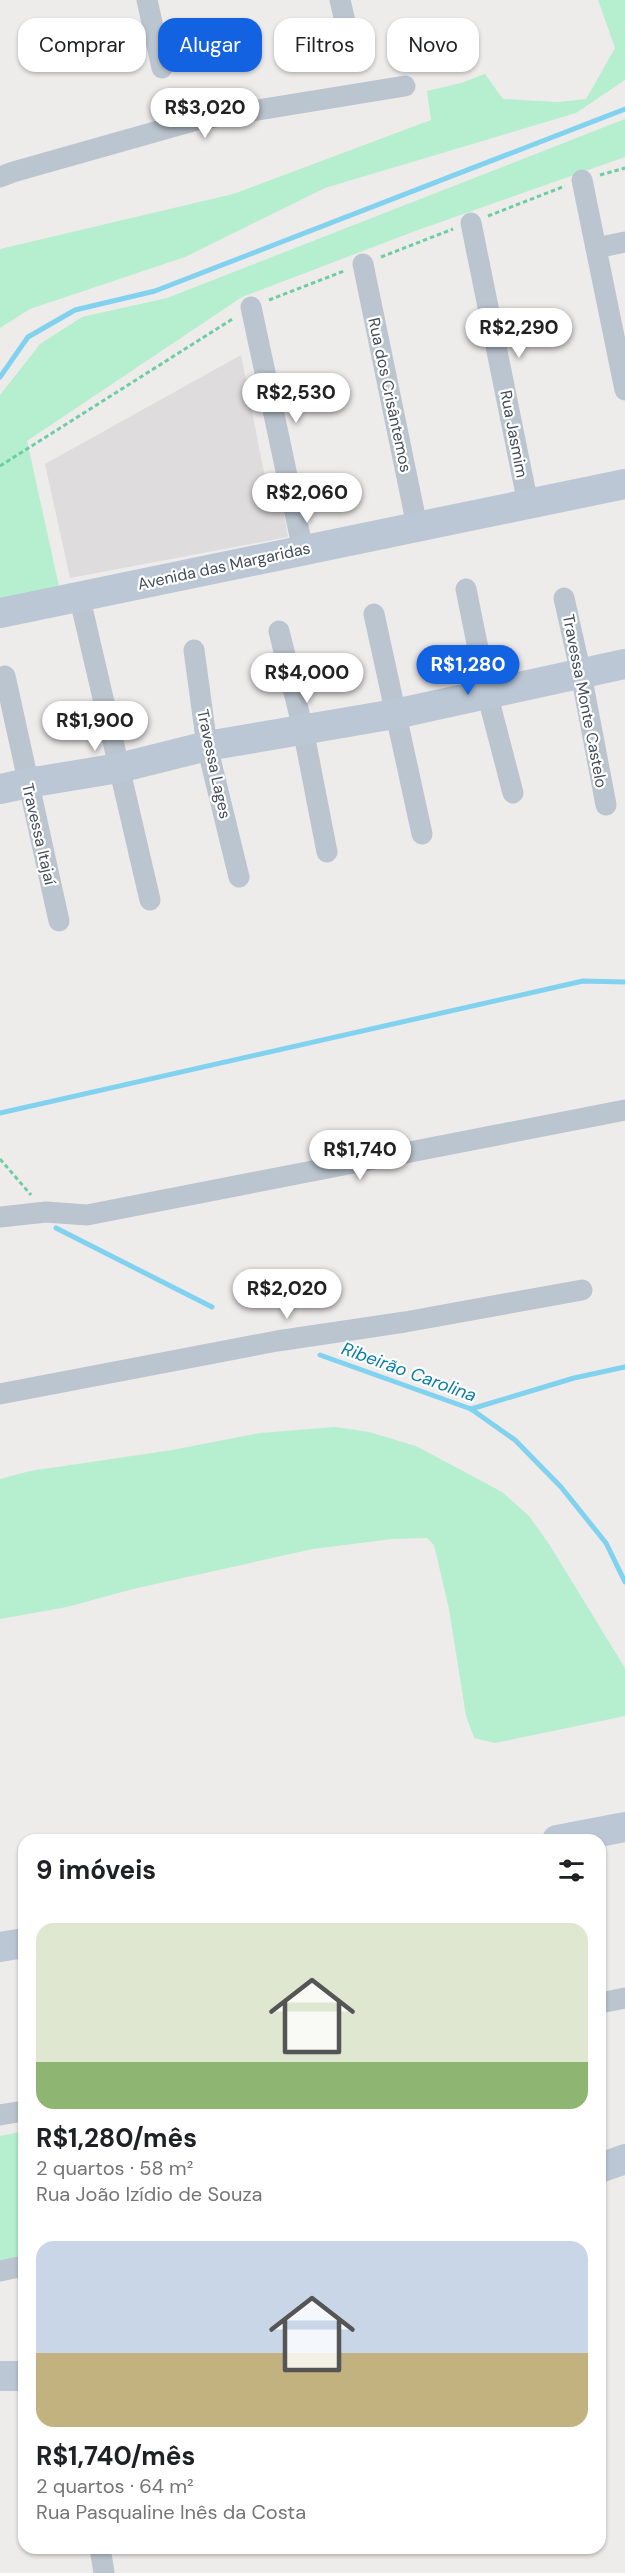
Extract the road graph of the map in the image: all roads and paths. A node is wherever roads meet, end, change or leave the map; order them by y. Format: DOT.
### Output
graph roads {
  1 [pos="147,0"];
  2 [pos="340,0"];
  3 [pos="344,18"];
  4 [pos="158,50"];
  5 [pos="405,86"];
  6 [pos="625,168"];
  7 [pos="0,177"];
  8 [pos="582,180"];
  9 [pos="471,223"];
  10 [pos="625,242"];
  11 [pos="596,248"];
  12 [pos="363,264"];
  13 [pos="251,306"];
  14 [pos="622,363"];
  15 [pos="625,390"];
  16 [pos="0,466"];
  17 [pos="625,484"];
  18 [pos="528,504"];
  19 [pos="417,526"];
  20 [pos="303,550"];
  21 [pos="466,589"];
  22 [pos="79,595"];
  23 [pos="564,598"];
  24 [pos="0,613"];
  25 [pos="374,614"];
  26 [pos="279,631"];
  27 [pos="194,650"];
  28 [pos="625,664"];
  29 [pos="581,674"];
  30 [pos="5,676"];
  31 [pos="487,693"];
  32 [pos="395,714"];
  33 [pos="303,729"];
  34 [pos="207,746"];
  35 [pos="119,768"];
  36 [pos="14,786"];
  37 [pos="513,792"];
  38 [pos="606,805"];
  39 [pos="422,834"];
  40 [pos="327,852"];
  41 [pos="239,877"];
  42 [pos="150,900"];
  43 [pos="59,921"];
  44 [pos="625,1110"];
  45 [pos="0,1159"];
  46 [pos="46,1212"];
  47 [pos="0,1217"];
  48 [pos="582,1290"];
  49 [pos="0,1394"];
  50 [pos="625,1827"];
  51 [pos="588,1834"];
  52 [pos="18,1944"];
  53 [pos="0,1947"];
  54 [pos="625,1998"];
  55 [pos="606,2002"];
  56 [pos="18,2112"];
  57 [pos="0,2115"];
  58 [pos="625,2159"];
  59 [pos="606,2166"];
  60 [pos="18,2267"];
  61 [pos="0,2271"];
  62 [pos="0,2376"];
  63 [pos="18,2376"];
  64 [pos="101,2554"];
  65 [pos="104,2573"];
  1 -- 4 [label="street"];
  2 -- 3 [label="street"];
  5 -- 7 [label="street"];
  6 -- 8 [label="path"];
  8 -- 9 [label="path"];
  8 -- 11 [label="street"];
  9 -- 12 [label="path"];
  9 -- 18 [label="street, Rua Jasmim"];
  10 -- 11 [label="street"];
  11 -- 14 [label="street"];
  12 -- 13 [label="path"];
  12 -- 19 [label="street, Rua dos Crisântemos"];
  13 -- 16 [label="path"];
  13 -- 20 [label="street"];
  14 -- 15 [label="street"];
  17 -- 18 [label="street, Avenida das Margaridas"];
  18 -- 19 [label="street, Avenida das Margaridas"];
  19 -- 20 [label="street, Avenida das Margaridas"];
  20 -- 22 [label="street, Avenida das Margaridas"];
  21 -- 31 [label="street"];
  22 -- 24 [label="street, Avenida das Margaridas"];
  22 -- 35 [label="street"];
  23 -- 29 [label="street, Travessa Monte Castelo"];
  25 -- 32 [label="street"];
  26 -- 33 [label="street"];
  27 -- 34 [label="street, Travessa Lages"];
  28 -- 29 [label="street"];
  29 -- 31 [label="street"];
  29 -- 38 [label="street, Travessa Monte Castelo"];
  30 -- 36 [label="street, Travessa Itajaí"];
  31 -- 32 [label="street"];
  31 -- 37 [label="street"];
  32 -- 33 [label="street"];
  32 -- 39 [label="street"];
  33 -- 34 [label="street"];
  33 -- 40 [label="street"];
  34 -- 35 [label="street"];
  34 -- 41 [label="street, Travessa Lages"];
  35 -- 36 [label="street"];
  35 -- 42 [label="street"];
  36 -- 43 [label="street, Travessa Itajaí"];
  44 -- 46 [label="street"];
  45 -- 46 [label="path"];
  46 -- 47 [label="street"];
  48 -- 49 [label="street"];
  50 -- 51 [label="street"];
  52 -- 53 [label="street"];
  54 -- 55 [label="street"];
  56 -- 57 [label="street"];
  58 -- 59 [label="street"];
  60 -- 61 [label="street"];
  62 -- 63 [label="street"];
  64 -- 65 [label="street"];
}
